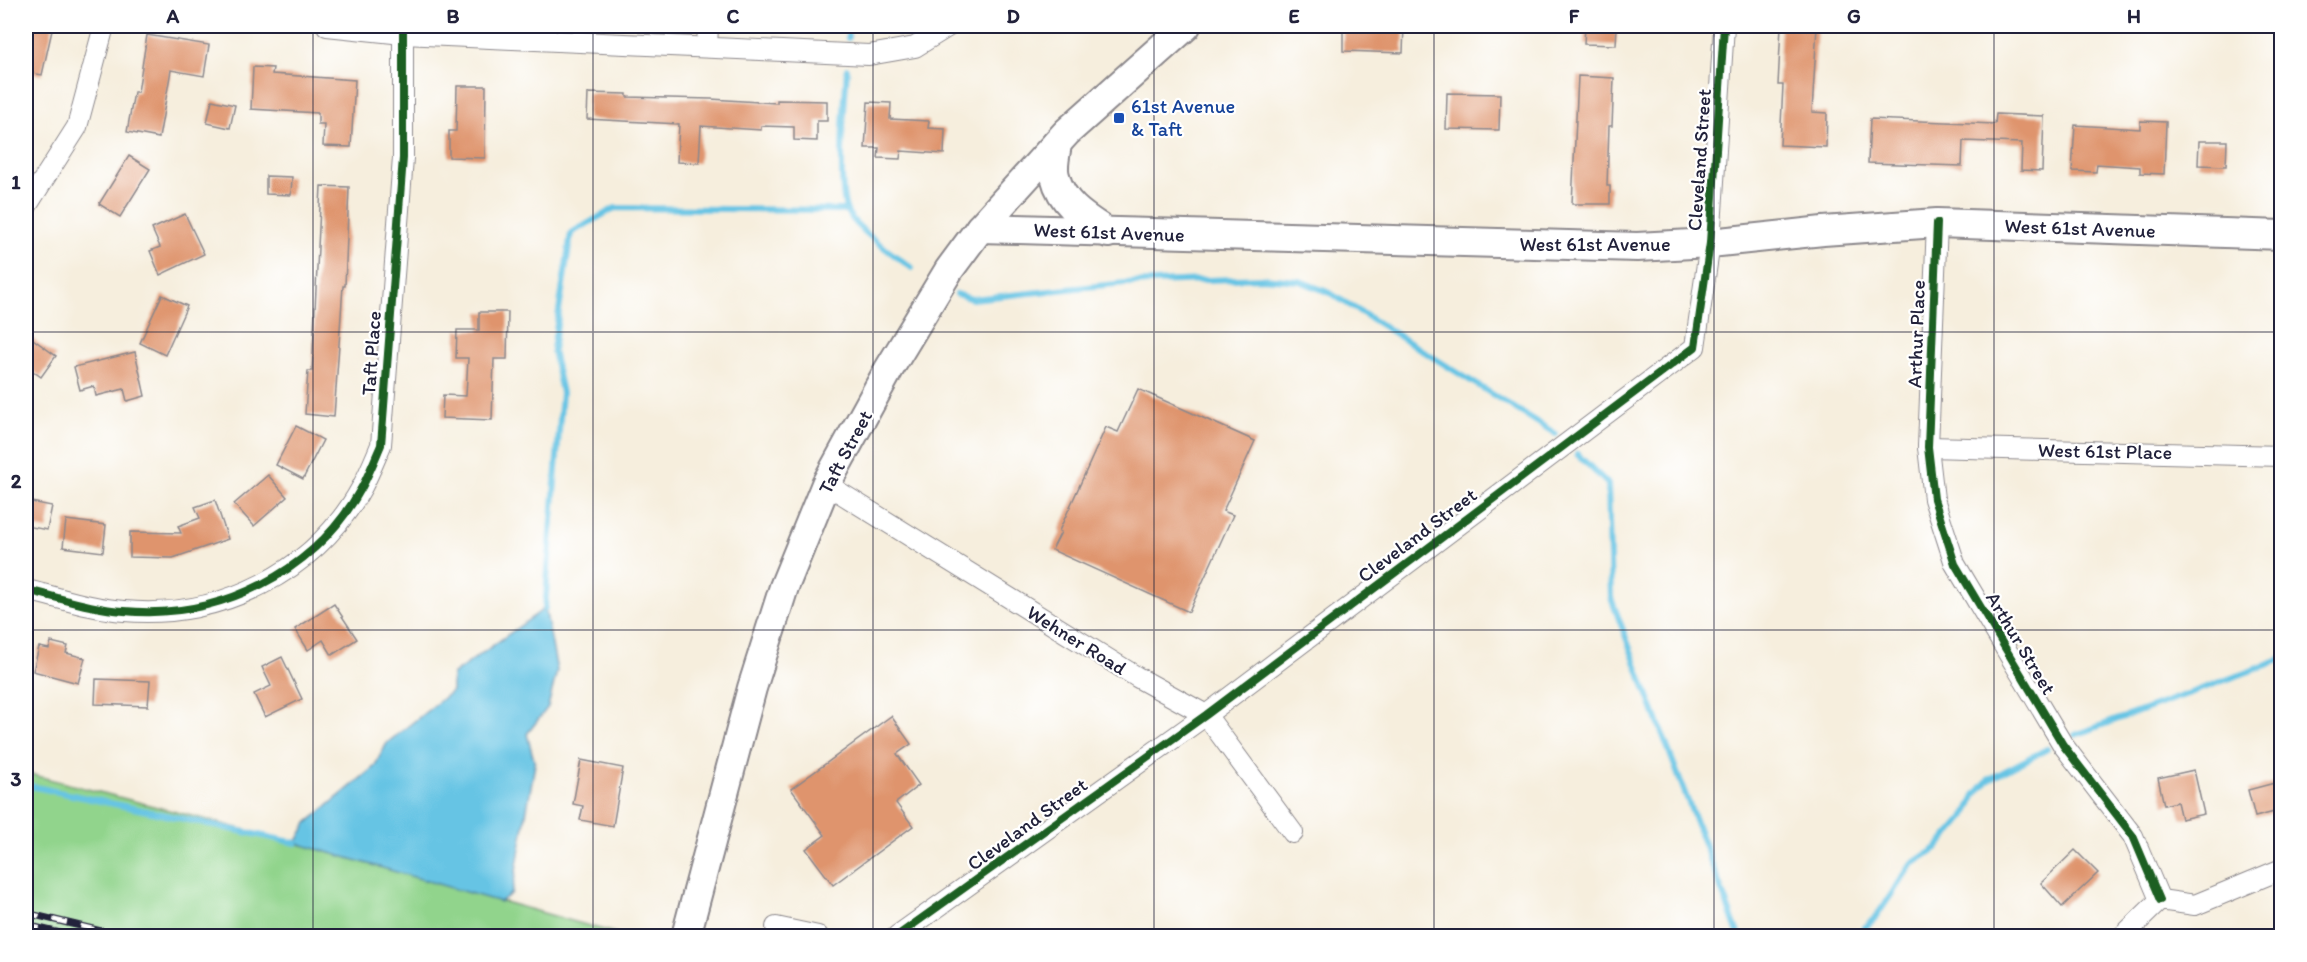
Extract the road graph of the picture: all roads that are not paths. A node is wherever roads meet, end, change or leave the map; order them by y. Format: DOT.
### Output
graph roads {
  1 [pos="104,26"];
  2 [pos="327,26"];
  3 [pos="708,26"];
  4 [pos="949,26"];
  5 [pos="1724,26"];
  6 [pos="403,30"];
  7 [pos="1172,38"];
  8 [pos="707,47"];
  9 [pos="1057,143"];
  10 [pos="26,207"];
  11 [pos="1937,223"];
  12 [pos="980,228"];
  13 [pos="1108,233"];
  14 [pos="2282,235"];
  15 [pos="1710,243"];
  16 [pos="1928,447"];
  17 [pos="2282,456"];
  18 [pos="826,484"];
  19 [pos="26,590"];
  20 [pos="1206,715"];
  21 [pos="1293,833"];
  22 [pos="2282,869"];
  23 [pos="2160,900"];
  24 [pos="776,927"];
  25 [pos="686,936"];
  26 [pos="818,936"];
  27 [pos="897,936"];
  28 [pos="2123,936"];
  1 -- 10 [label="street"];
  2 -- 6 [label="street"];
  3 -- 8 [label="street"];
  4 -- 8 [label="street"];
  5 -- 15 [label="street, Cleveland Street"];
  6 -- 8 [label="street"];
  6 -- 19 [label="street, Taft Place"];
  7 -- 9 [label="main road, Taft Street"];
  9 -- 12 [label="main road, Taft Street"];
  9 -- 13 [label="main road"];
  11 -- 14 [label="main road, West 61st Avenue"];
  11 -- 15 [label="main road, West 61st Avenue"];
  11 -- 16 [label="street, Arthur Place"];
  12 -- 13 [label="main road, West 61st Avenue"];
  12 -- 18 [label="main road, Taft Street"];
  13 -- 15 [label="main road, West 61st Avenue"];
  15 -- 20 [label="street, Cleveland Street"];
  16 -- 17 [label="street, West 61st Place"];
  16 -- 23 [label="street, Arthur Street"];
  18 -- 20 [label="street, Wehner Road"];
  18 -- 25 [label="main road, Taft Street"];
  20 -- 21 [label="street, Wehner Road"];
  20 -- 27 [label="street, Cleveland Street"];
  22 -- 23 [label="street"];
  23 -- 28 [label="street"];
  24 -- 26 [label="street"];
}
